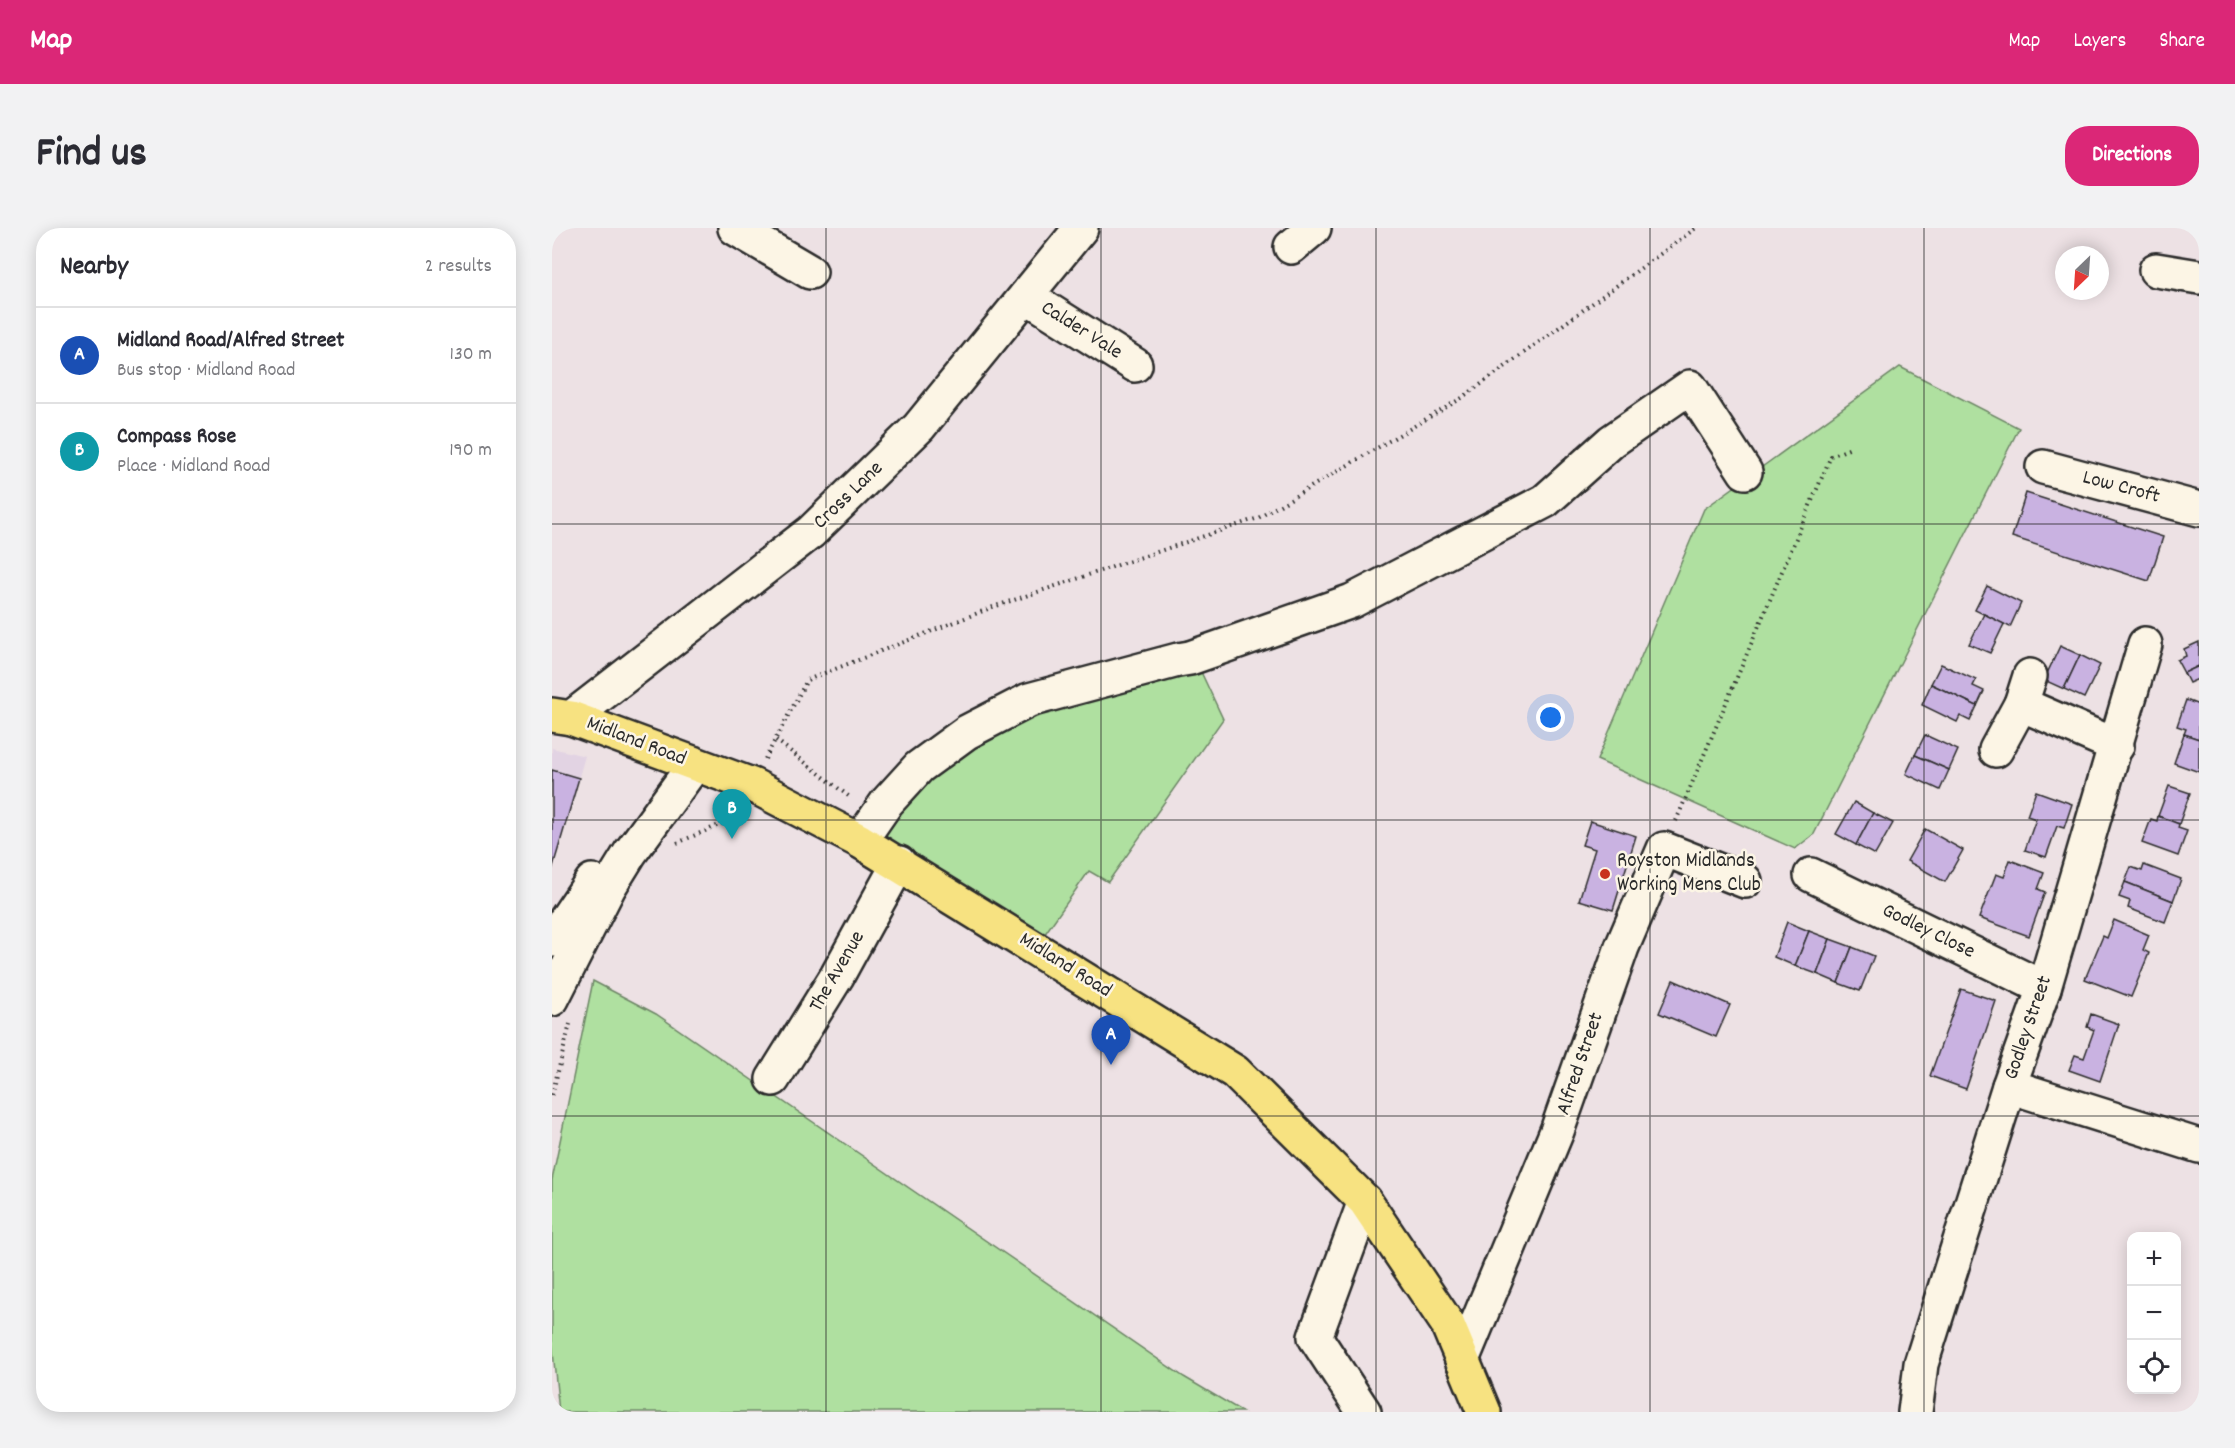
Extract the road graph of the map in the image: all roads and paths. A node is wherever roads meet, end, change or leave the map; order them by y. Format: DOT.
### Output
graph roads {
  1 [pos="735,228"];
  2 [pos="1081,228"];
  3 [pos="1696,228"];
  4 [pos="2156,270"];
  5 [pos="810,272"];
  6 [pos="2199,277"];
  7 [pos="1026,297"];
  8 [pos="1135,365"];
  9 [pos="1851,448"];
  10 [pos="2043,467"];
  11 [pos="1745,472"];
  12 [pos="2199,509"];
  13 [pos="2145,644"];
  14 [pos="562,716"];
  15 [pos="776,740"];
  16 [pos="2117,746"];
  17 [pos="1996,750"];
  18 [pos="695,764"];
  19 [pos="752,785"];
  20 [pos="868,829"];
  21 [pos="671,846"];
  22 [pos="1664,849"];
  23 [pos="630,853"];
  24 [pos="899,863"];
  25 [pos="1811,875"];
  26 [pos="1745,881"];
  27 [pos="552,940"];
  28 [pos="2044,988"];
  29 [pos="562,1007"];
  30 [pos="773,1079"];
  31 [pos="2009,1086"];
  32 [pos="552,1095"];
  33 [pos="2199,1146"];
  34 [pos="1365,1201"];
  35 [pos="1462,1360"];
  36 [pos="1364,1412"];
  37 [pos="1484,1412"];
  38 [pos="1916,1412"];
  1 -- 5 [label="street"];
  2 -- 7 [label="street, Cross Lane"];
  3 -- 15 [label="path"];
  4 -- 6 [label="street"];
  7 -- 8 [label="street, Calder Vale"];
  7 -- 14 [label="street, Cross Lane"];
  9 -- 22 [label="path"];
  10 -- 12 [label="street, Low Croft"];
  11 -- 20 [label="street"];
  13 -- 16 [label="street, Godley Street"];
  14 -- 18 [label="main road, Midland Road"];
  15 -- 19 [label="path"];
  15 -- 20 [label="path"];
  16 -- 17 [label="street"];
  16 -- 28 [label="street, Godley Street"];
  18 -- 19 [label="main road, Midland Road"];
  18 -- 23 [label="street"];
  19 -- 20 [label="main road, Midland Road"];
  19 -- 21 [label="path"];
  20 -- 24 [label="main road, Midland Road"];
  22 -- 26 [label="street"];
  22 -- 35 [label="street, Alfred Street"];
  23 -- 27 [label="street"];
  23 -- 29 [label="street"];
  24 -- 30 [label="street, The Avenue"];
  24 -- 34 [label="main road, Midland Road"];
  25 -- 28 [label="street, Godley Close"];
  28 -- 31 [label="street, Godley Street"];
  29 -- 32 [label="path"];
  31 -- 33 [label="street"];
  31 -- 38 [label="street, Godley Street"];
  34 -- 35 [label="main road, Midland Road"];
  34 -- 36 [label="street"];
  35 -- 37 [label="main road, Midland Road"];
}
